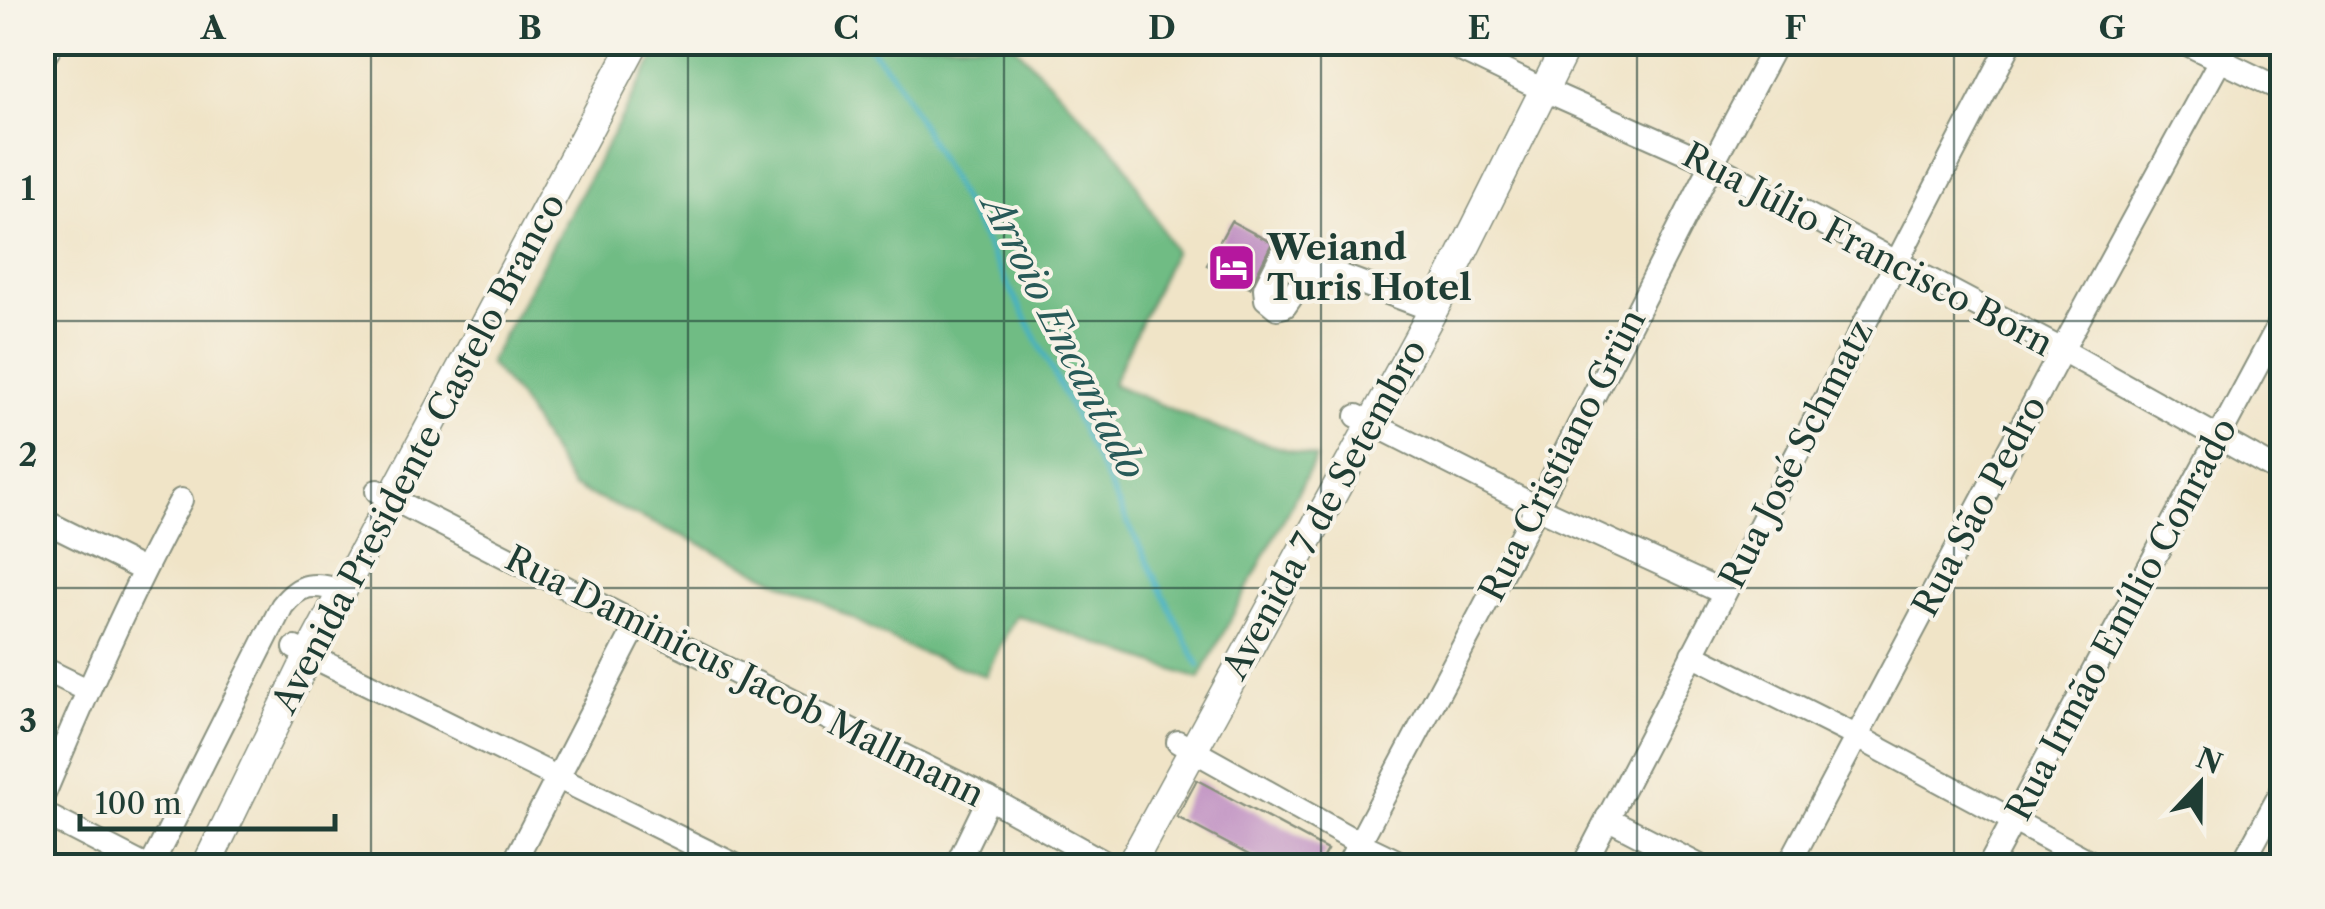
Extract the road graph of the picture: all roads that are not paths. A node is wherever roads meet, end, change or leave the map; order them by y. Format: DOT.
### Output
graph roads {
  1 [pos="52,42"];
  2 [pos="617,42"];
  3 [pos="636,42"];
  4 [pos="1444,42"];
  5 [pos="1550,42"];
  6 [pos="1568,42"];
  7 [pos="1778,42"];
  8 [pos="2011,42"];
  9 [pos="2183,42"];
  10 [pos="2225,51"];
  11 [pos="42,61"];
  12 [pos="1537,87"];
  13 [pos="2282,90"];
  14 [pos="1712,164"];
  15 [pos="1896,261"];
  16 [pos="1321,268"];
  17 [pos="1426,307"];
  18 [pos="2282,319"];
  19 [pos="2062,350"];
  20 [pos="1364,419"];
  21 [pos="2218,438"];
  22 [pos="2282,472"];
  23 [pos="384,495"];
  24 [pos="181,500"];
  25 [pos="1536,507"];
  26 [pos="42,520"];
  27 [pos="143,570"];
  28 [pos="335,589"];
  29 [pos="1724,593"];
  30 [pos="637,624"];
  31 [pos="302,651"];
  32 [pos="1692,654"];
  33 [pos="42,668"];
  34 [pos="88,690"];
  35 [pos="1856,736"];
  36 [pos="1185,746"];
  37 [pos="556,777"];
  38 [pos="2282,791"];
  39 [pos="989,798"];
  40 [pos="42,799"];
  41 [pos="42,813"];
  42 [pos="1607,818"];
  43 [pos="2014,820"];
  44 [pos="1359,843"];
  45 [pos="148,866"];
  46 [pos="188,866"];
  47 [pos="206,866"];
  48 [pos="512,866"];
  49 [pos="737,866"];
  50 [pos="956,866"];
  51 [pos="1112,866"];
  52 [pos="1130,866"];
  53 [pos="1347,866"];
  54 [pos="1407,866"];
  55 [pos="1583,866"];
  56 [pos="1700,866"];
  57 [pos="1788,866"];
  58 [pos="1989,866"];
  59 [pos="2098,866"];
  60 [pos="2241,866"];
  1 -- 11 [label="street"];
  2 -- 23 [label="main road, Avenida Presidente Castelo Branco"];
  3 -- 23 [label="main road, Avenida Presidente Castelo Branco"];
  4 -- 12 [label="street, Rua Júlio Francisco Born"];
  5 -- 12 [label="main road, Avenida 7 de Setembro"];
  6 -- 12 [label="main road, Avenida 7 de Setembro"];
  7 -- 14 [label="street, Rua Cristiano Grün"];
  8 -- 15 [label="street, Rua José Schmatz"];
  9 -- 10 [label="street"];
  10 -- 13 [label="street"];
  10 -- 19 [label="street, Rua São Pedro"];
  12 -- 14 [label="street, Rua Júlio Francisco Born"];
  12 -- 17 [label="main road, Avenida 7 de Setembro"];
  14 -- 15 [label="street, Rua Júlio Francisco Born"];
  14 -- 25 [label="street, Rua Cristiano Grün"];
  15 -- 19 [label="street, Rua Júlio Francisco Born"];
  15 -- 29 [label="street, Rua José Schmatz"];
  16 -- 17 [label="street"];
  17 -- 20 [label="main road, Avenida 7 de Setembro"];
  18 -- 21 [label="street, Rua Irmão Emílio Conrado"];
  19 -- 21 [label="street, Rua Júlio Francisco Born"];
  19 -- 35 [label="street, Rua São Pedro"];
  20 -- 25 [label="street"];
  20 -- 36 [label="main road, Avenida 7 de Setembro"];
  21 -- 22 [label="street, Rua Júlio Francisco Born"];
  21 -- 43 [label="street, Rua Irmão Emílio Conrado"];
  23 -- 28 [label="main road, Avenida Presidente Castelo Branco"];
  23 -- 30 [label="street, Rua Daminicus Jacob Mallmann"];
  24 -- 27 [label="street"];
  25 -- 29 [label="street"];
  25 -- 44 [label="street, Rua Cristiano Grün"];
  26 -- 27 [label="street"];
  27 -- 34 [label="street"];
  28 -- 31 [label="main road, Avenida Presidente Castelo Branco"];
  28 -- 45 [label="street"];
  29 -- 32 [label="street, Rua José Schmatz"];
  30 -- 37 [label="street"];
  30 -- 39 [label="street, Rua Daminicus Jacob Mallmann"];
  31 -- 37 [label="street"];
  31 -- 46 [label="main road, Avenida Presidente Castelo Branco"];
  31 -- 47 [label="main road, Avenida Presidente Castelo Branco"];
  32 -- 35 [label="street"];
  32 -- 42 [label="street, Rua José Schmatz"];
  33 -- 34 [label="street"];
  34 -- 40 [label="street"];
  35 -- 43 [label="street"];
  35 -- 57 [label="street, Rua São Pedro"];
  36 -- 44 [label="street"];
  36 -- 51 [label="main road, Avenida 7 de Setembro"];
  36 -- 52 [label="main road, Avenida 7 de Setembro"];
  37 -- 48 [label="street"];
  37 -- 49 [label="street"];
  38 -- 60 [label="street"];
  39 -- 50 [label="street"];
  39 -- 51 [label="street, Rua Daminicus Jacob Mallmann"];
  41 -- 45 [label="street"];
  42 -- 55 [label="street, Rua José Schmatz"];
  42 -- 56 [label="street"];
  43 -- 58 [label="street, Rua Irmão Emílio Conrado"];
  43 -- 59 [label="street"];
  44 -- 53 [label="street, Rua Cristiano Grün"];
  44 -- 54 [label="street"];
}
